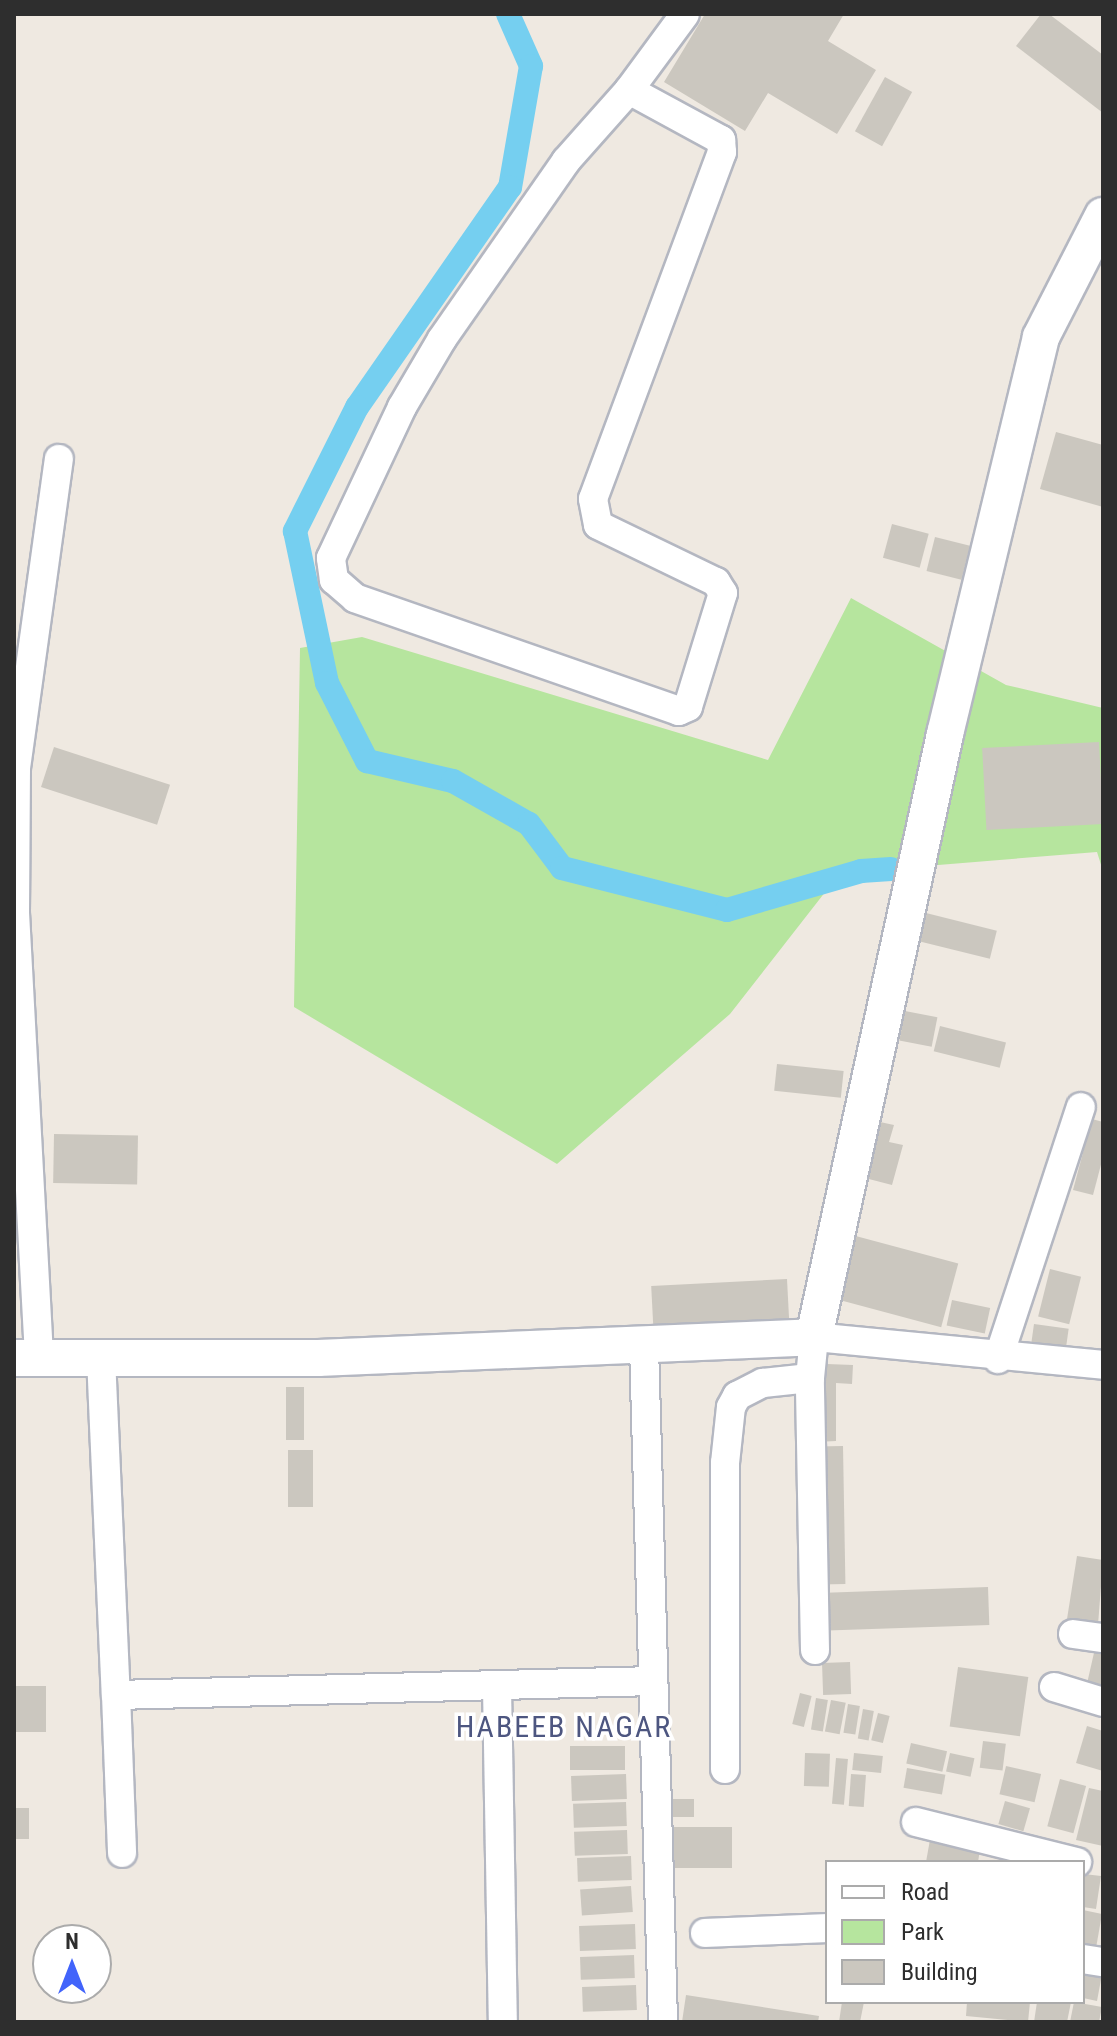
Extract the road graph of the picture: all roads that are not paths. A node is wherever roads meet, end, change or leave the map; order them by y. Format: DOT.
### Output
graph roads {
  1 [pos="685,14"];
  2 [pos="629,90"];
  3 [pos="1103,216"];
  4 [pos="59,459"];
  5 [pos="1081,1107"];
  6 [pos="814,1337"];
  7 [pos="644,1346"];
  8 [pos="26,1357"];
  9 [pos="101,1357"];
  10 [pos="998,1359"];
  11 [pos="1103,1365"];
  12 [pos="810,1378"];
  13 [pos="1073,1634"];
  14 [pos="1103,1638"];
  15 [pos="815,1650"];
  16 [pos="653,1681"];
  17 [pos="497,1687"];
  18 [pos="1054,1687"];
  19 [pos="116,1695"];
  20 [pos="1103,1702"];
  21 [pos="725,1769"];
  22 [pos="916,1822"];
  23 [pos="122,1853"];
  24 [pos="1068,1860"];
  25 [pos="825,1928"];
  26 [pos="705,1933"];
  27 [pos="503,2022"];
  28 [pos="663,2022"];
  1 -- 2 [label="street"];
  2 -- 2 [label="street"];
  3 -- 6 [label="street"];
  4 -- 8 [label="street"];
  5 -- 10 [label="street"];
  6 -- 7 [label="street"];
  6 -- 10 [label="street"];
  6 -- 12 [label="street"];
  7 -- 9 [label="street"];
  7 -- 16 [label="street"];
  8 -- 9 [label="street"];
  9 -- 19 [label="street"];
  10 -- 11 [label="street"];
  12 -- 15 [label="street"];
  12 -- 21 [label="street"];
  13 -- 14 [label="street"];
  16 -- 17 [label="street"];
  16 -- 28 [label="street"];
  17 -- 19 [label="street"];
  17 -- 27 [label="street"];
  18 -- 20 [label="street"];
  19 -- 23 [label="street"];
  22 -- 24 [label="street"];
  25 -- 26 [label="street"];
}
